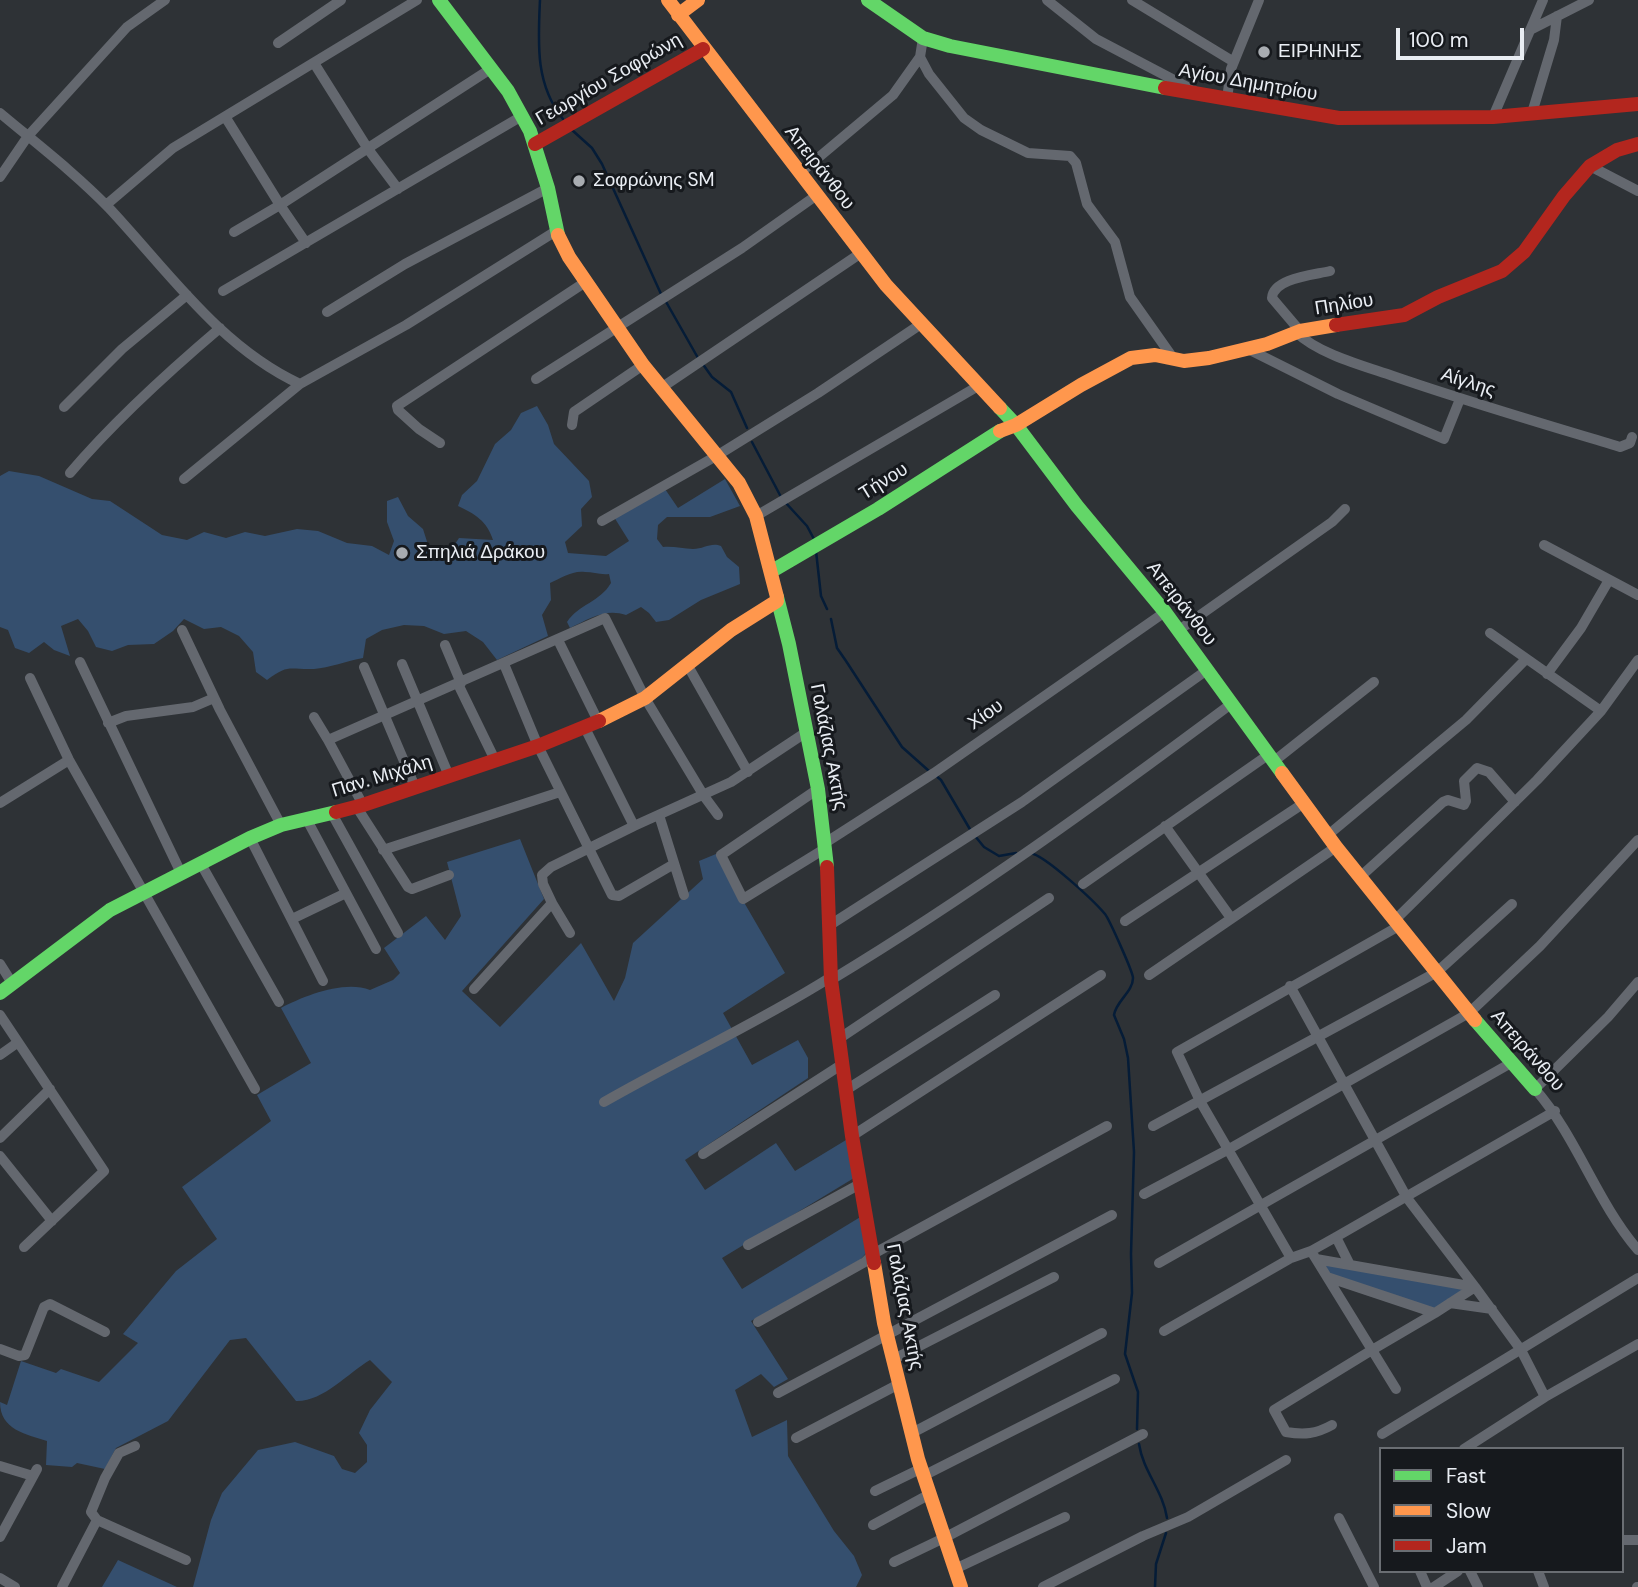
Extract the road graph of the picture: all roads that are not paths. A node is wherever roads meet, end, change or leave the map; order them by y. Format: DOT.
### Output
graph roads {
  1 [pos="165,0"];
  2 [pos="341,0"];
  3 [pos="417,0"];
  4 [pos="439,0"];
  5 [pos="667,0"];
  6 [pos="698,0"];
  7 [pos="868,0"];
  8 [pos="1047,0"];
  9 [pos="1132,0"];
  10 [pos="1259,0"];
  11 [pos="1543,0"];
  12 [pos="1589,0"];
  13 [pos="678,15"];
  14 [pos="1557,16"];
  15 [pos="1530,30"];
  16 [pos="923,38"];
  17 [pos="278,43"];
  18 [pos="703,49"];
  19 [pos="920,57"];
  20 [pos="1234,62"];
  21 [pos="314,63"];
  22 [pos="492,68"];
  23 [pos="1195,92"];
  24 [pos="1227,99"];
  25 [pos="1638,104"];
  26 [pos="0,113"];
  27 [pos="1532,113"];
  28 [pos="522,116"];
  29 [pos="1493,117"];
  30 [pos="226,118"];
  31 [pos="28,136"];
  32 [pos="535,144"];
  33 [pos="1638,144"];
  34 [pos="368,149"];
  35 [pos="1590,166"];
  36 [pos="800,173"];
  37 [pos="0,177"];
  38 [pos="548,188"];
  39 [pos="398,189"];
  40 [pos="1638,191"];
  41 [pos="817,195"];
  42 [pos="106,205"];
  43 [pos="280,205"];
  44 [pos="556,231"];
  45 [pos="234,232"];
  46 [pos="306,243"];
  47 [pos="861,253"];
  48 [pos="1330,271"];
  49 [pos="586,281"];
  50 [pos="223,291"];
  51 [pos="187,295"];
  52 [pos="327,312"];
  53 [pos="921,324"];
  54 [pos="616,327"];
  55 [pos="220,328"];
  56 [pos="1298,332"];
  57 [pos="1248,349"];
  58 [pos="1172,358"];
  59 [pos="643,365"];
  60 [pos="536,379"];
  61 [pos="300,384"];
  62 [pos="980,385"];
  63 [pos="661,388"];
  64 [pos="1460,398"];
  65 [pos="64,407"];
  66 [pos="572,425"];
  67 [pos="1016,425"];
  68 [pos="1632,437"];
  69 [pos="440,443"];
  70 [pos="718,454"];
  71 [pos="70,474"];
  72 [pos="184,479"];
  73 [pos="1345,509"];
  74 [pos="756,516"];
  75 [pos="602,521"];
  76 [pos="1544,545"];
  77 [pos="772,571"];
  78 [pos="1609,580"];
  79 [pos="1638,595"];
  80 [pos="777,601"];
  81 [pos="1165,612"];
  82 [pos="1179,630"];
  83 [pos="182,631"];
  84 [pos="1490,633"];
  85 [pos="558,640"];
  86 [pos="445,645"];
  87 [pos="1526,659"];
  88 [pos="1638,660"];
  89 [pos="80,662"];
  90 [pos="402,664"];
  91 [pos="504,664"];
  92 [pos="688,666"];
  93 [pos="364,667"];
  94 [pos="1207,670"];
  95 [pos="1547,674"];
  96 [pos="30,678"];
  97 [pos="1374,682"];
  98 [pos="460,683"];
  99 [pos="214,698"];
  100 [pos="645,698"];
  101 [pos="419,700"];
  102 [pos="1231,704"];
  103 [pos="1601,711"];
  104 [pos="385,716"];
  105 [pos="314,717"];
  106 [pos="108,723"];
  107 [pos="592,725"];
  108 [pos="806,733"];
  109 [pos="328,740"];
  110 [pos="538,746"];
  111 [pos="1270,759"];
  112 [pos="69,760"];
  113 [pos="495,760"];
  114 [pos="748,772"];
  115 [pos="449,776"];
  116 [pos="415,787"];
  117 [pos="818,789"];
  118 [pos="560,792"];
  119 [pos="704,796"];
  120 [pos="1515,802"];
  121 [pos="0,803"];
  122 [pos="1304,803"];
  123 [pos="359,805"];
  124 [pos="331,812"];
  125 [pos="659,815"];
  126 [pos="718,815"];
  127 [pos="306,818"];
  128 [pos="281,825"];
  129 [pos="634,826"];
  130 [pos="1165,826"];
  131 [pos="250,838"];
  132 [pos="1638,840"];
  133 [pos="1332,841"];
  134 [pos="825,846"];
  135 [pos="589,849"];
  136 [pos="383,850"];
  137 [pos="201,864"];
  138 [pos="674,864"];
  139 [pos="181,873"];
  140 [pos="1197,873"];
  141 [pos="449,875"];
  142 [pos="1360,877"];
  143 [pos="1083,884"];
  144 [pos="144,892"];
  145 [pos="346,893"];
  146 [pos="684,895"];
  147 [pos="1049,898"];
  148 [pos="552,902"];
  149 [pos="1512,904"];
  150 [pos="1231,918"];
  151 [pos="292,919"];
  152 [pos="1125,921"];
  153 [pos="1396,924"];
  154 [pos="830,925"];
  155 [pos="398,933"];
  156 [pos="570,933"];
  157 [pos="376,949"];
  158 [pos="0,964"];
  159 [pos="1437,972"];
  160 [pos="1101,975"];
  161 [pos="1149,975"];
  162 [pos="831,978"];
  163 [pos="323,981"];
  164 [pos="1638,982"];
  165 [pos="1290,986"];
  166 [pos="6,988"];
  167 [pos="474,989"];
  168 [pos="995,995"];
  169 [pos="279,1002"];
  170 [pos="1469,1013"];
  171 [pos="0,1015"];
  172 [pos="1319,1037"];
  173 [pos="840,1038"];
  174 [pos="17,1043"];
  175 [pos="0,1055"];
  176 [pos="1511,1063"];
  177 [pos="841,1065"];
  178 [pos="1346,1084"];
  179 [pos="50,1089"];
  180 [pos="254,1089"];
  181 [pos="1535,1089"];
  182 [pos="846,1090"];
  183 [pos="1200,1101"];
  184 [pos="604,1102"];
  185 [pos="1555,1111"];
  186 [pos="1107,1126"];
  187 [pos="1153,1126"];
  188 [pos="852,1136"];
  189 [pos="0,1138"];
  190 [pos="1376,1141"];
  191 [pos="1229,1149"];
  192 [pos="703,1154"];
  193 [pos="0,1156"];
  194 [pos="860,1184"];
  195 [pos="1144,1194"];
  196 [pos="1407,1198"];
  197 [pos="1259,1204"];
  198 [pos="1112,1214"];
  199 [pos="52,1221"];
  200 [pos="1336,1237"];
  201 [pos="748,1245"];
  202 [pos="24,1247"];
  203 [pos="1638,1250"];
  204 [pos="873,1254"];
  205 [pos="1314,1255"];
  206 [pos="1292,1258"];
  207 [pos="1159,1263"];
  208 [pos="1350,1265"];
  209 [pos="1461,1268"];
  210 [pos="1327,1277"];
  211 [pos="1054,1278"];
  212 [pos="1638,1278"];
  213 [pos="1445,1282"];
  214 [pos="1475,1287"];
  215 [pos="1360,1288"];
  216 [pos="1341,1300"];
  217 [pos="1451,1303"];
  218 [pos="1492,1309"];
  219 [pos="1435,1313"];
  220 [pos="758,1322"];
  221 [pos="1164,1331"];
  222 [pos="105,1332"];
  223 [pos="1102,1333"];
  224 [pos="887,1334"];
  225 [pos="1638,1344"];
  226 [pos="0,1349"];
  227 [pos="1371,1350"];
  228 [pos="1521,1350"];
  229 [pos="894,1359"];
  230 [pos="1115,1379"];
  231 [pos="900,1384"];
  232 [pos="1396,1389"];
  233 [pos="778,1393"];
  234 [pos="1545,1397"];
  235 [pos="1332,1425"];
  236 [pos="912,1433"];
  237 [pos="1143,1434"];
  238 [pos="1382,1434"];
  239 [pos="796,1438"];
  240 [pos="135,1446"];
  241 [pos="1467,1447"];
  242 [pos="1286,1460"];
  243 [pos="0,1466"];
  244 [pos="922,1473"];
  245 [pos="875,1490"];
  246 [pos="930,1494"];
  247 [pos="1065,1517"];
  248 [pos="1339,1518"];
  249 [pos="97,1520"];
  250 [pos="873,1525"];
  251 [pos="0,1537"];
  252 [pos="946,1537"];
  253 [pos="186,1560"];
  254 [pos="894,1562"];
  255 [pos="956,1569"];
  256 [pos="1455,1573"];
  257 [pos="0,1578"];
  258 [pos="15,1587"];
  259 [pos="62,1587"];
  260 [pos="961,1587"];
  261 [pos="1044,1587"];
  262 [pos="1374,1587"];
  263 [pos="1434,1587"];
  1 -- 31 [label="street"];
  2 -- 17 [label="street"];
  3 -- 21 [label="street"];
  4 -- 22 [label="street, Γαλάζιας Ακτής"];
  5 -- 13 [label="street, Απειράνθου"];
  6 -- 13 [label="street"];
  7 -- 16 [label="street, Αγίου Δημητρίου"];
  8 -- 23 [label="street"];
  9 -- 20 [label="street"];
  10 -- 20 [label="street"];
  11 -- 15 [label="street"];
  12 -- 14 [label="street"];
  13 -- 18 [label="street, Απειράνθου"];
  14 -- 15 [label="street"];
  14 -- 27 [label="street"];
  15 -- 29 [label="street"];
  16 -- 19 [label="street"];
  16 -- 23 [label="street, Αγίου Δημητρίου"];
  18 -- 32 [label="street, Γεωργίου Σοφρώνη"];
  18 -- 36 [label="street, Απειράνθου"];
  19 -- 36 [label="street"];
  19 -- 58 [label="street"];
  20 -- 24 [label="street"];
  21 -- 30 [label="street"];
  21 -- 34 [label="street"];
  22 -- 28 [label="street, Γαλάζιας Ακτής"];
  22 -- 34 [label="street"];
  23 -- 24 [label="street, Αγίου Δημητρίου"];
  24 -- 29 [label="street, Αγίου Δημητρίου"];
  25 -- 27 [label="street, Αγίου Δημητρίου"];
  26 -- 31 [label="street"];
  27 -- 29 [label="street, Αγίου Δημητρίου"];
  28 -- 32 [label="street, Γαλάζιας Ακτής"];
  28 -- 39 [label="street"];
  30 -- 42 [label="street"];
  30 -- 43 [label="street"];
  31 -- 37 [label="street"];
  31 -- 42 [label="street"];
  32 -- 38 [label="street, Γαλάζιας Ακτής"];
  33 -- 35 [label="street, Πηλίου"];
  34 -- 39 [label="street"];
  34 -- 43 [label="street"];
  35 -- 40 [label="street"];
  35 -- 56 [label="street, Πηλίου"];
  36 -- 41 [label="street, Απειράνθου"];
  38 -- 44 [label="street, Γαλάζιας Ακτής"];
  38 -- 52 [label="street"];
  39 -- 46 [label="street"];
  41 -- 47 [label="street, Απειράνθου"];
  41 -- 54 [label="street"];
  42 -- 51 [label="street"];
  43 -- 45 [label="street"];
  43 -- 46 [label="street"];
  44 -- 49 [label="street, Γαλάζιας Ακτής"];
  44 -- 61 [label="street"];
  46 -- 50 [label="street"];
  47 -- 53 [label="street, Απειράνθου"];
  47 -- 63 [label="street"];
  48 -- 56 [label="street, Αίγλης"];
  49 -- 54 [label="street, Γαλάζιας Ακτής"];
  49 -- 69 [label="street"];
  51 -- 55 [label="street"];
  51 -- 65 [label="street"];
  53 -- 62 [label="street, Απειράνθου"];
  53 -- 70 [label="street"];
  54 -- 59 [label="street, Γαλάζιας Ακτής"];
  54 -- 60 [label="street"];
  55 -- 61 [label="street"];
  55 -- 71 [label="street"];
  56 -- 57 [label="street, Πηλίου"];
  56 -- 64 [label="street, Αίγλης"];
  57 -- 58 [label="street, Πηλίου"];
  57 -- 64 [label="street"];
  58 -- 67 [label="street, Πηλίου"];
  59 -- 63 [label="street, Γαλάζιας Ακτής"];
  59 -- 66 [label="street"];
  61 -- 72 [label="street"];
  62 -- 67 [label="street, Απειράνθου"];
  62 -- 74 [label="street"];
  63 -- 70 [label="street, Γαλάζιας Ακτής"];
  64 -- 68 [label="street, Αίγλης"];
  67 -- 77 [label="street, Τήνου"];
  67 -- 81 [label="street, Απειράνθου"];
  70 -- 74 [label="street, Γαλάζιας Ακτής"];
  70 -- 75 [label="street"];
  73 -- 82 [label="street"];
  74 -- 77 [label="street, Γαλάζιας Ακτής"];
  76 -- 78 [label="street"];
  77 -- 80 [label="street, Γαλάζιας Ακτής"];
  78 -- 79 [label="street"];
  78 -- 95 [label="street"];
  80 -- 92 [label="street, Παν. Μιχάλη"];
  80 -- 108 [label="street, Γαλάζιας Ακτής"];
  81 -- 82 [label="street, Απειράνθου"];
  81 -- 134 [label="street, Χίου"];
  82 -- 94 [label="street, Απειράνθου"];
  83 -- 99 [label="street"];
  84 -- 87 [label="street"];
  85 -- 91 [label="street"];
  85 -- 100 [label="street"];
  85 -- 107 [label="street"];
  86 -- 98 [label="street"];
  87 -- 95 [label="street"];
  87 -- 133 [label="street"];
  88 -- 103 [label="street"];
  89 -- 106 [label="street"];
  90 -- 101 [label="street"];
  91 -- 98 [label="street"];
  91 -- 110 [label="street"];
  92 -- 100 [label="street, Παν. Μιχάλη"];
  92 -- 114 [label="street"];
  93 -- 104 [label="street"];
  94 -- 102 [label="street, Απειράνθου"];
  94 -- 154 [label="street"];
  95 -- 103 [label="street"];
  96 -- 112 [label="street"];
  97 -- 111 [label="street"];
  98 -- 101 [label="street"];
  98 -- 113 [label="street"];
  99 -- 106 [label="street"];
  99 -- 128 [label="street"];
  100 -- 107 [label="street, Παν. Μιχάλη"];
  100 -- 119 [label="street"];
  101 -- 104 [label="street"];
  101 -- 115 [label="street"];
  102 -- 111 [label="street, Απειράνθου"];
  102 -- 162 [label="street"];
  103 -- 120 [label="street"];
  104 -- 109 [label="street"];
  104 -- 116 [label="street"];
  105 -- 109 [label="street"];
  106 -- 139 [label="street"];
  107 -- 110 [label="street, Παν. Μιχάλη"];
  107 -- 129 [label="street"];
  108 -- 114 [label="street"];
  108 -- 117 [label="street, Γαλάζιας Ακτής"];
  109 -- 123 [label="street"];
  110 -- 113 [label="street, Παν. Μιχάλη"];
  110 -- 118 [label="street"];
  111 -- 122 [label="street, Απειράνθου"];
  111 -- 130 [label="street"];
  112 -- 121 [label="street"];
  112 -- 144 [label="street"];
  113 -- 115 [label="street, Παν. Μιχάλη"];
  114 -- 119 [label="street"];
  115 -- 116 [label="street, Παν. Μιχάλη"];
  116 -- 123 [label="street, Παν. Μιχάλη"];
  117 -- 134 [label="street, Γαλάζιας Ακτής"];
  117 -- 134 [label="street, Χίου"];
  118 -- 135 [label="street"];
  118 -- 136 [label="street"];
  119 -- 125 [label="street"];
  119 -- 126 [label="street"];
  120 -- 142 [label="street"];
  120 -- 153 [label="street"];
  122 -- 133 [label="street, Απειράνθου"];
  122 -- 140 [label="street"];
  123 -- 124 [label="street, Παν. Μιχάλη"];
  123 -- 136 [label="street"];
  124 -- 127 [label="street, Παν. Μιχάλη"];
  124 -- 155 [label="street"];
  125 -- 129 [label="street"];
  125 -- 138 [label="street"];
  127 -- 128 [label="street, Παν. Μιχάλη"];
  127 -- 145 [label="street"];
  128 -- 131 [label="street, Παν. Μιχάλη"];
  129 -- 135 [label="street"];
  130 -- 140 [label="street"];
  130 -- 143 [label="street"];
  131 -- 137 [label="street, Παν. Μιχάλη"];
  131 -- 151 [label="street"];
  132 -- 170 [label="street"];
  133 -- 142 [label="street, Απειράνθου"];
  133 -- 150 [label="street"];
  134 -- 154 [label="street, Γαλάζιας Ακτής"];
  135 -- 138 [label="street"];
  135 -- 148 [label="street"];
  136 -- 141 [label="street"];
  137 -- 139 [label="street, Παν. Μιχάλη"];
  137 -- 169 [label="street"];
  138 -- 146 [label="street"];
  139 -- 144 [label="street, Παν. Μιχάλη"];
  140 -- 150 [label="street"];
  140 -- 152 [label="street"];
  142 -- 153 [label="street, Απειράνθου"];
  144 -- 166 [label="street, Παν. Μιχάλη"];
  144 -- 180 [label="street"];
  145 -- 151 [label="street"];
  145 -- 157 [label="street"];
  147 -- 173 [label="street"];
  148 -- 156 [label="street"];
  148 -- 167 [label="street"];
  149 -- 159 [label="street"];
  150 -- 161 [label="street"];
  151 -- 163 [label="street"];
  153 -- 159 [label="street, Απειράνθου"];
  153 -- 165 [label="street"];
  154 -- 162 [label="street, Γαλάζιας Ακτής"];
  158 -- 166 [label="street"];
  159 -- 170 [label="street, Απειράνθου"];
  159 -- 172 [label="street"];
  160 -- 188 [label="street"];
  162 -- 173 [label="street, Γαλάζιας Ακτής"];
  162 -- 184 [label="street"];
  164 -- 181 [label="street"];
  165 -- 172 [label="street"];
  165 -- 183 [label="street"];
  168 -- 182 [label="street"];
  170 -- 176 [label="street, Απειράνθου"];
  170 -- 178 [label="street"];
  171 -- 174 [label="street"];
  172 -- 178 [label="street"];
  172 -- 183 [label="street"];
  173 -- 177 [label="street, Γαλάζιας Ακτής"];
  174 -- 175 [label="street"];
  174 -- 179 [label="street"];
  176 -- 181 [label="street, Απειράνθου"];
  176 -- 190 [label="street"];
  177 -- 182 [label="street, Γαλάζιας Ακτής"];
  177 -- 192 [label="street"];
  178 -- 190 [label="street"];
  178 -- 191 [label="street"];
  179 -- 189 [label="street"];
  179 -- 199 [label="street"];
  181 -- 185 [label="street, Απειράνθου"];
  182 -- 188 [label="street, Γαλάζιας Ακτής"];
  183 -- 187 [label="street"];
  183 -- 191 [label="street"];
  185 -- 196 [label="street"];
  185 -- 203 [label="street, Απειράνθου"];
  186 -- 204 [label="street"];
  188 -- 194 [label="street, Γαλάζιας Ακτής"];
  190 -- 196 [label="street"];
  190 -- 197 [label="street"];
  191 -- 195 [label="street"];
  191 -- 197 [label="street"];
  193 -- 199 [label="street"];
  194 -- 201 [label="street"];
  194 -- 204 [label="street, Γαλάζιας Ακτής"];
  196 -- 200 [label="street"];
  196 -- 209 [label="street"];
  197 -- 206 [label="street"];
  197 -- 207 [label="street"];
  198 -- 224 [label="street"];
  199 -- 202 [label="street"];
  200 -- 205 [label="street"];
  200 -- 208 [label="street"];
  204 -- 220 [label="street"];
  204 -- 224 [label="street, Γαλάζιας Ακτής"];
  205 -- 206 [label="street"];
  205 -- 208 [label="street"];
  205 -- 210 [label="street"];
  206 -- 221 [label="street"];
  208 -- 213 [label="street"];
  209 -- 213 [label="street"];
  209 -- 214 [label="street"];
  210 -- 215 [label="street"];
  210 -- 216 [label="street"];
  211 -- 229 [label="street"];
  212 -- 228 [label="street"];
  213 -- 214 [label="street"];
  214 -- 217 [label="street"];
  214 -- 218 [label="street"];
  215 -- 216 [label="street"];
  215 -- 219 [label="street"];
  216 -- 227 [label="street"];
  217 -- 218 [label="street"];
  217 -- 219 [label="street"];
  218 -- 228 [label="street"];
  219 -- 227 [label="street"];
  222 -- 226 [label="street"];
  223 -- 236 [label="street"];
  224 -- 229 [label="street, Γαλάζιας Ακτής"];
  224 -- 233 [label="street"];
  225 -- 234 [label="street"];
  227 -- 232 [label="street"];
  227 -- 235 [label="street"];
  228 -- 234 [label="street"];
  228 -- 238 [label="street"];
  229 -- 231 [label="street, Γαλάζιας Ακτής"];
  230 -- 244 [label="street"];
  231 -- 236 [label="street, Γαλάζιας Ακτής"];
  231 -- 239 [label="street"];
  234 -- 241 [label="street"];
  236 -- 244 [label="street, Γαλάζιας Ακτής"];
  237 -- 252 [label="street"];
  240 -- 249 [label="street"];
  242 -- 261 [label="street"];
  243 -- 251 [label="street"];
  244 -- 245 [label="street"];
  244 -- 246 [label="street, Γαλάζιας Ακτής"];
  246 -- 250 [label="street"];
  246 -- 252 [label="street, Γαλάζιας Ακτής"];
  247 -- 255 [label="street"];
  248 -- 262 [label="street"];
  249 -- 253 [label="street"];
  249 -- 259 [label="street"];
  252 -- 254 [label="street"];
  252 -- 255 [label="street, Γαλάζιας Ακτής"];
  255 -- 260 [label="street, Γαλάζιας Ακτής"];
  256 -- 263 [label="street"];
  257 -- 258 [label="street"];
}
